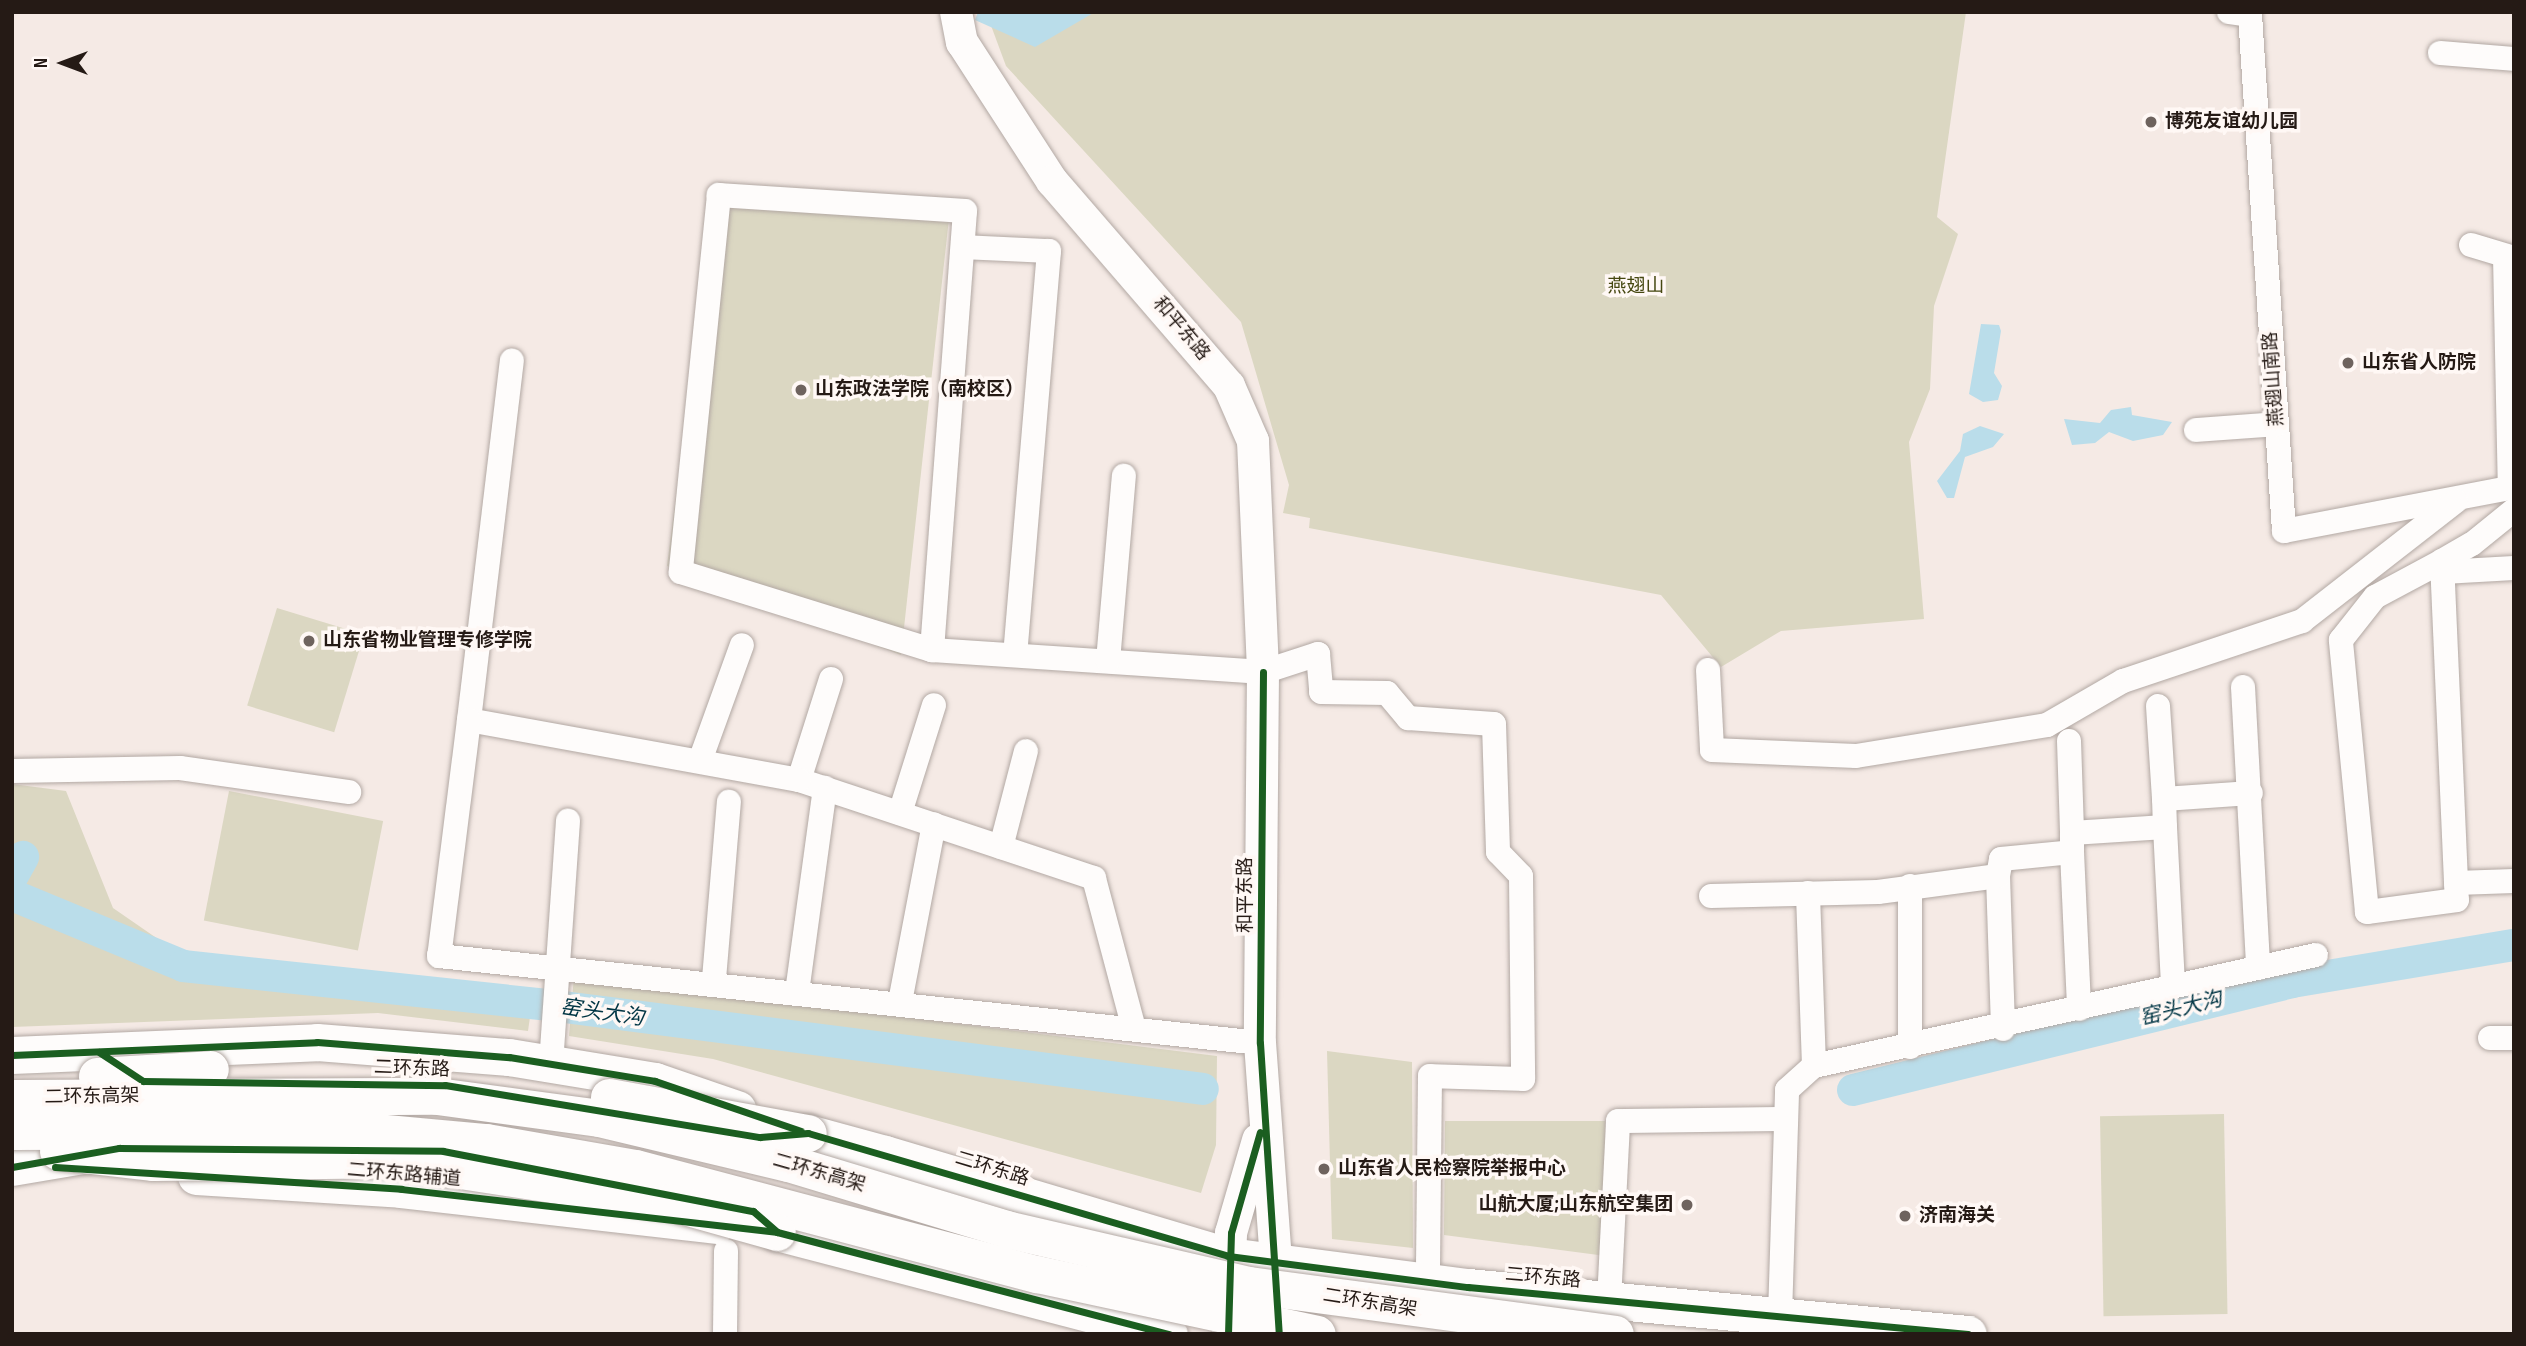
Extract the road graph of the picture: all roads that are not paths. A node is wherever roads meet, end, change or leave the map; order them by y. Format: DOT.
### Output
graph roads {
  1 [pos="956,12"];
  2 [pos="2229,12"];
  3 [pos="2440,53"];
  4 [pos="2514,59"];
  5 [pos="2471,245"];
  6 [pos="963,247"];
  7 [pos="2509,257"];
  8 [pos="512,361"];
  9 [pos="2277,424"];
  10 [pos="2196,430"];
  11 [pos="1124,475"];
  12 [pos="2513,495"];
  13 [pos="2456,501"];
  14 [pos="2442,566"];
  15 [pos="2514,568"];
  16 [pos="742,645"];
  17 [pos="1016,648"];
  18 [pos="932,650"];
  19 [pos="1108,661"];
  20 [pos="1708,670"];
  21 [pos="1262,671"];
  22 [pos="831,679"];
  23 [pos="2243,687"];
  24 [pos="934,705"];
  25 [pos="2158,706"];
  26 [pos="468,720"];
  27 [pos="2069,741"];
  28 [pos="1026,751"];
  29 [pos="701,758"];
  30 [pos="12,771"];
  31 [pos="799,780"];
  32 [pos="825,788"];
  33 [pos="349,792"];
  34 [pos="2251,793"];
  35 [pos="2164,799"];
  36 [pos="729,802"];
  37 [pos="900,813"];
  38 [pos="568,821"];
  39 [pos="934,824"];
  40 [pos="2165,827"];
  41 [pos="2072,843"];
  42 [pos="1000,847"];
  43 [pos="1998,876"];
  44 [pos="2514,881"];
  45 [pos="2456,883"];
  46 [pos="1910,886"];
  47 [pos="1808,894"];
  48 [pos="1711,896"];
  49 [pos="2316,955"];
  50 [pos="2258,968"];
  51 [pos="556,969"];
  52 [pos="713,979"];
  53 [pos="798,985"];
  54 [pos="2173,987"];
  55 [pos="900,1002"];
  56 [pos="2079,1009"];
  57 [pos="1133,1025"];
  58 [pos="2003,1029"];
  59 [pos="1261,1043"];
  60 [pos="1910,1047"];
  61 [pos="99,1052"];
  62 [pos="12,1055"];
  63 [pos="551,1055"];
  64 [pos="1814,1066"];
  65 [pos="12,1086"];
  66 [pos="12,1098"];
  67 [pos="1264,1119"];
  68 [pos="1786,1119"];
  69 [pos="12,1131"];
  70 [pos="808,1133"];
  71 [pos="17,1159"];
  72 [pos="726,1251"];
  73 [pos="1228,1256"];
  74 [pos="1278,1261"];
  75 [pos="1428,1282"];
  76 [pos="1780,1316"];
  77 [pos="1612,1317"];
  78 [pos="725,1334"];
  79 [pos="1169,1334"];
  80 [pos="1228,1334"];
  81 [pos="1279,1334"];
  82 [pos="1317,1334"];
  83 [pos="1968,1334"];
  1 -- 21 [label="main road, 和平东路"];
  2 -- 9 [label="street, 燕翅山南路"];
  3 -- 4 [label="street"];
  5 -- 7 [label="street"];
  6 -- 17 [label="street"];
  6 -- 18 [label="street"];
  6 -- 18 [label="street"];
  7 -- 12 [label="street"];
  8 -- 26 [label="street"];
  9 -- 10 [label="street"];
  9 -- 13 [label="street, 燕翅山南路"];
  11 -- 19 [label="street"];
  12 -- 13 [label="street, 燕翅山南路"];
  12 -- 14 [label="street"];
  13 -- 20 [label="street"];
  14 -- 15 [label="street"];
  14 -- 45 [label="street"];
  14 -- 45 [label="street"];
  16 -- 29 [label="street"];
  18 -- 19 [label="street"];
  19 -- 21 [label="street"];
  21 -- 59 [label="main road, 和平东路"];
  21 -- 75 [label="street"];
  22 -- 31 [label="street"];
  23 -- 34 [label="street"];
  24 -- 37 [label="street"];
  25 -- 35 [label="street"];
  26 -- 29 [label="street"];
  26 -- 51 [label="street"];
  27 -- 41 [label="street"];
  28 -- 42 [label="street"];
  29 -- 31 [label="street"];
  30 -- 33 [label="street"];
  31 -- 32 [label="street"];
  32 -- 37 [label="street"];
  32 -- 53 [label="street"];
  34 -- 35 [label="street"];
  34 -- 50 [label="street"];
  35 -- 40 [label="street"];
  36 -- 52 [label="street"];
  37 -- 39 [label="street"];
  38 -- 51 [label="street"];
  39 -- 42 [label="street"];
  39 -- 55 [label="street"];
  40 -- 41 [label="street"];
  40 -- 54 [label="street"];
  41 -- 43 [label="street"];
  41 -- 56 [label="street"];
  42 -- 57 [label="street"];
  43 -- 46 [label="street"];
  43 -- 58 [label="street"];
  44 -- 45 [label="street"];
  46 -- 47 [label="street"];
  46 -- 60 [label="street"];
  47 -- 48 [label="street"];
  47 -- 64 [label="street"];
  49 -- 50 [label="street"];
  50 -- 54 [label="street"];
  51 -- 55 [label="street"];
  51 -- 63 [label="street"];
  54 -- 56 [label="street"];
  55 -- 57 [label="street"];
  56 -- 58 [label="street"];
  57 -- 59 [label="street"];
  58 -- 60 [label="street"];
  59 -- 67 [label="main road, 和平东路"];
  60 -- 64 [label="street"];
  61 -- 62 [label="highway"];
  61 -- 63 [label="highway"];
  61 -- 70 [label="highway, 二环东路"];
  63 -- 70 [label="highway"];
  64 -- 68 [label="street"];
  65 -- 70 [label="highway, bridge"];
  66 -- 77 [label="highway, 二环东高架, bridge"];
  67 -- 73 [label="main road, 和平东路"];
  67 -- 74 [label="main road, 和平东路"];
  68 -- 76 [label="street"];
  68 -- 77 [label="street"];
  69 -- 82 [label="highway, 二环东高架, bridge"];
  70 -- 73 [label="highway, 二环东路"];
  71 -- 79 [label="highway, bridge"];
  72 -- 78 [label="street"];
  73 -- 74 [label="highway, 二环东路"];
  73 -- 80 [label="main road, 和平东路"];
  74 -- 75 [label="highway, 二环东路"];
  74 -- 81 [label="main road, 和平东路"];
  75 -- 77 [label="highway, 二环东路"];
  76 -- 77 [label="highway, 二环东路"];
  76 -- 83 [label="highway, 二环东路"];
}
